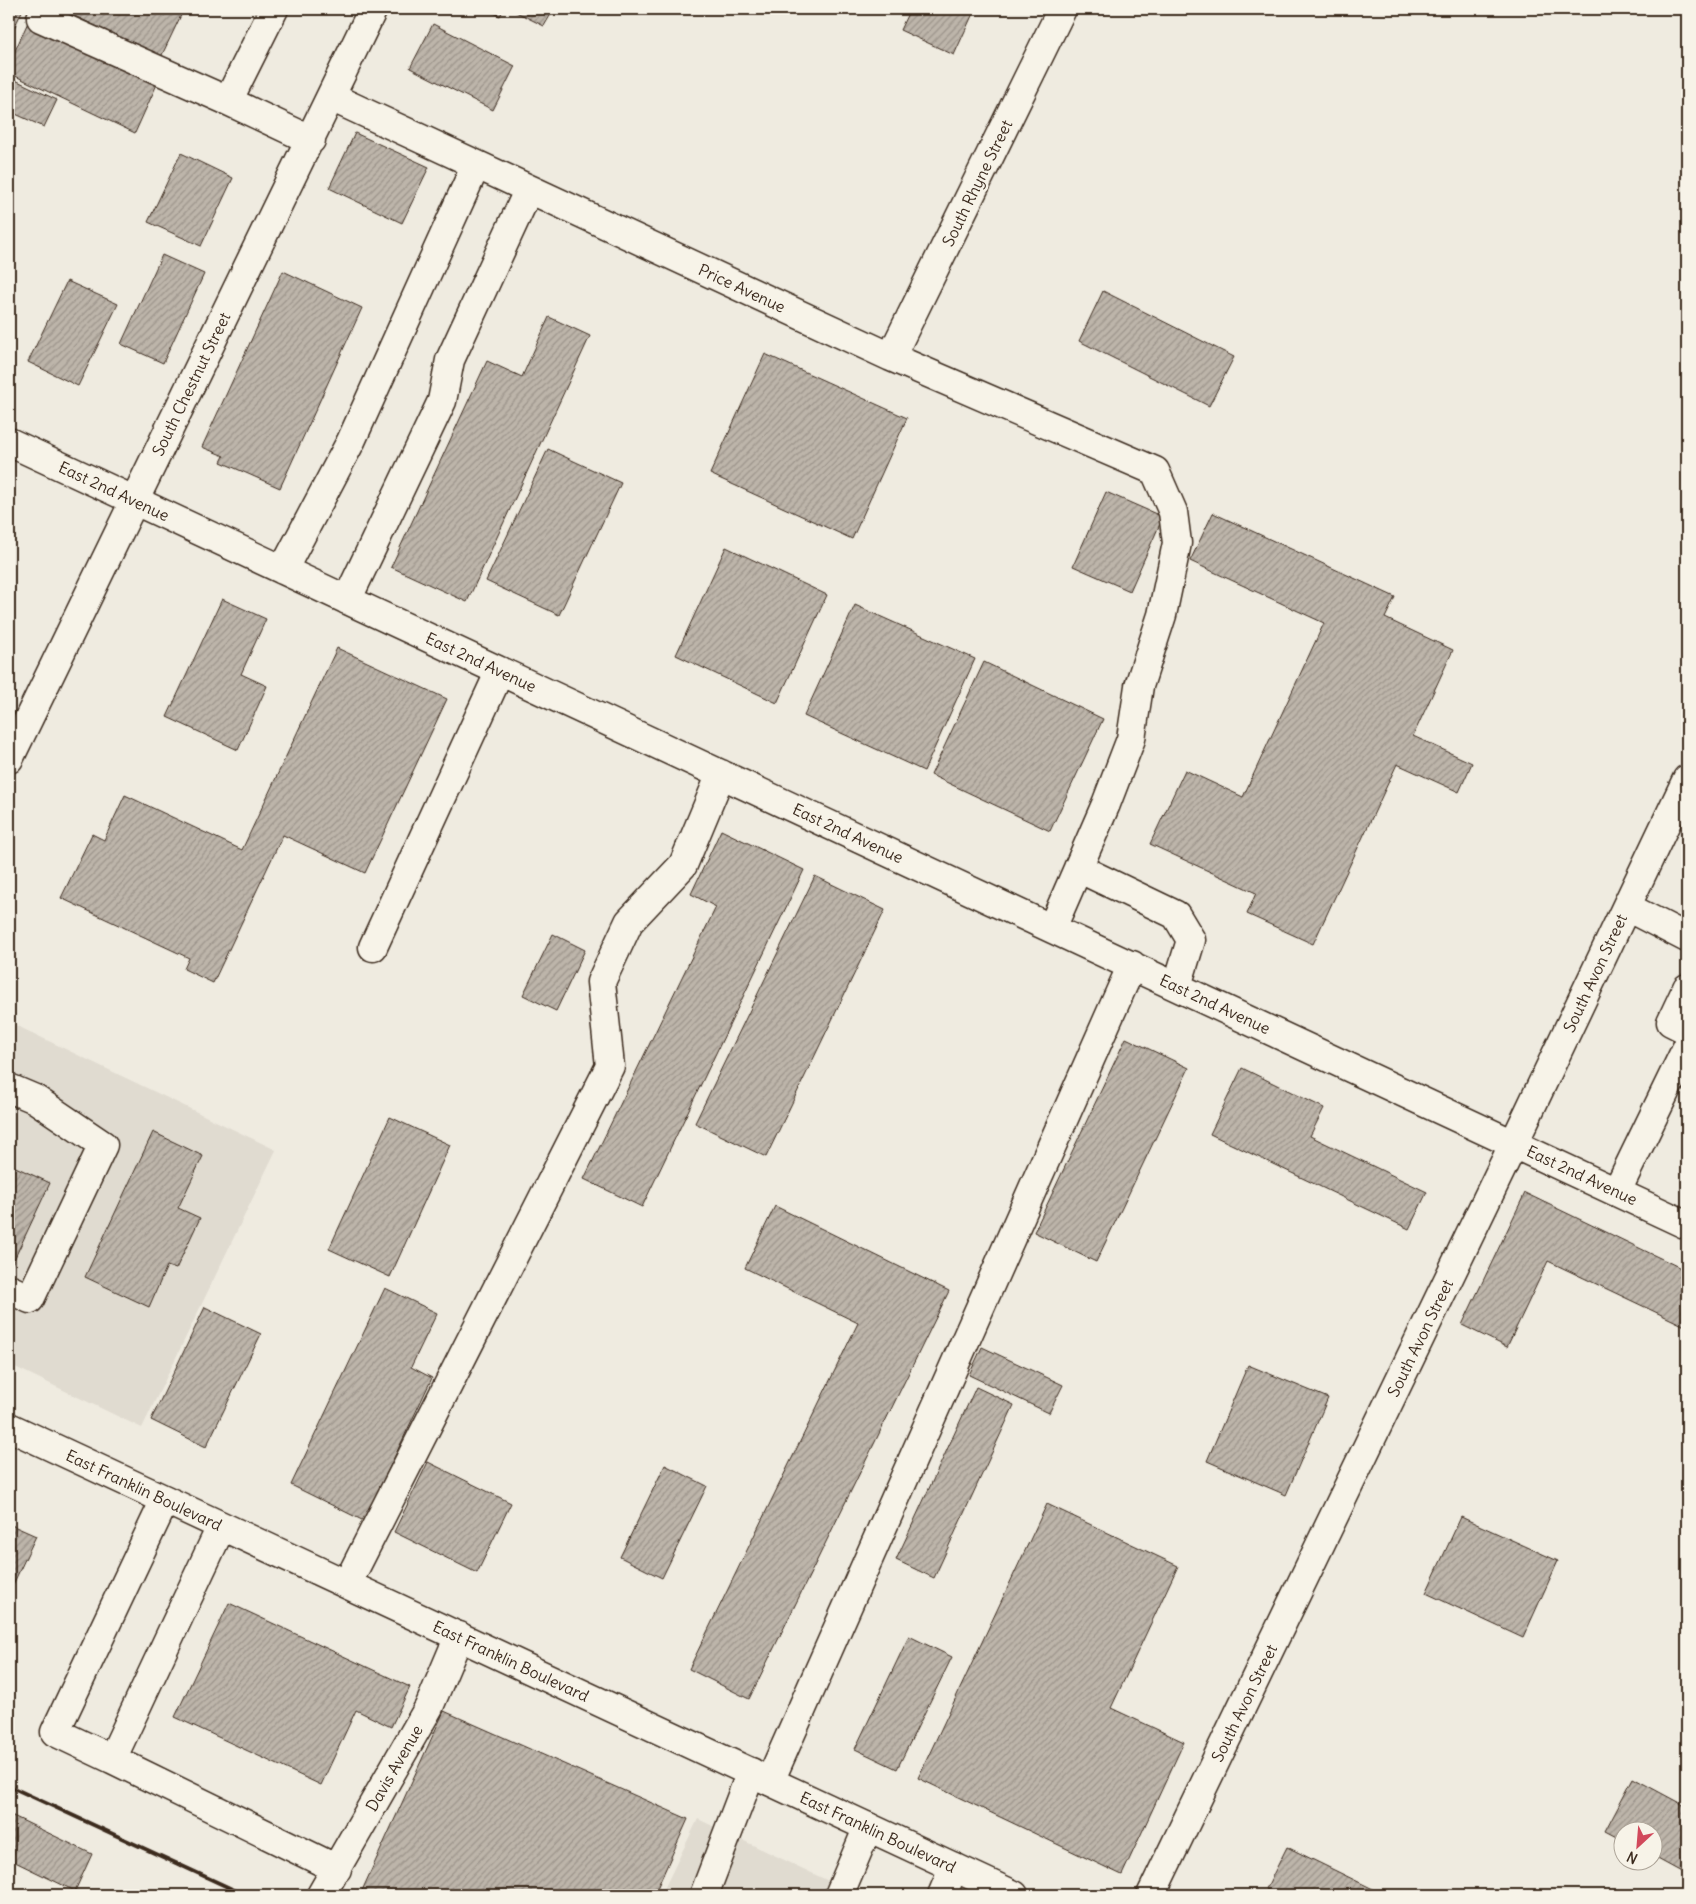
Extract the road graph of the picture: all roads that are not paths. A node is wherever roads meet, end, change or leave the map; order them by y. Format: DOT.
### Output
graph roads {
  1 [pos="274,9"];
  2 [pos="373,9"];
  3 [pos="1062,9"];
  4 [pos="41,18"];
  5 [pos="331,97"];
  6 [pos="228,101"];
  7 [pos="311,140"];
  8 [pos="476,165"];
  9 [pos="529,189"];
  10 [pos="891,357"];
  11 [pos="9,442"];
  12 [pos="134,500"];
  13 [pos="283,570"];
  14 [pos="347,600"];
  15 [pos="500,671"];
  16 [pos="9,759"];
  17 [pos="721,774"];
  18 [pos="1687,780"];
  19 [pos="1078,868"];
  20 [pos="1627,907"];
  21 [pos="1052,928"];
  22 [pos="1687,938"];
  23 [pos="373,947"];
  24 [pos="1132,965"];
  25 [pos="1177,986"];
  26 [pos="1687,988"];
  27 [pos="1687,1030"];
  28 [pos="1687,1047"];
  29 [pos="9,1088"];
  30 [pos="1514,1143"];
  31 [pos="1616,1191"];
  32 [pos="1687,1225"];
  33 [pos="9,1289"];
  34 [pos="9,1427"];
  35 [pos="165,1500"];
  36 [pos="221,1527"];
  37 [pos="347,1584"];
  38 [pos="459,1636"];
  39 [pos="112,1759"];
  40 [pos="760,1777"];
  41 [pos="868,1827"];
  42 [pos="954,1868"];
  43 [pos="337,1869"];
  44 [pos="320,1895"];
  45 [pos="704,1895"];
  46 [pos="839,1895"];
  47 [pos="942,1895"];
  48 [pos="1014,1895"];
  49 [pos="1151,1895"];
  1 -- 6 [label="street"];
  2 -- 5 [label="street, South Chestnut Street"];
  3 -- 10 [label="street, South Rhyne Street"];
  4 -- 6 [label="street"];
  5 -- 7 [label="street, South Chestnut Street"];
  5 -- 8 [label="street, Price Avenue"];
  6 -- 7 [label="street"];
  7 -- 12 [label="street, South Chestnut Street"];
  8 -- 9 [label="street, Price Avenue"];
  8 -- 13 [label="street"];
  9 -- 10 [label="street, Price Avenue"];
  9 -- 14 [label="street"];
  10 -- 19 [label="street, Price Avenue"];
  11 -- 12 [label="street, East 2nd Avenue"];
  12 -- 13 [label="street, East 2nd Avenue"];
  12 -- 16 [label="street, South Chestnut Street"];
  13 -- 14 [label="street, East 2nd Avenue"];
  14 -- 15 [label="street, East 2nd Avenue"];
  15 -- 17 [label="street, East 2nd Avenue"];
  15 -- 23 [label="street"];
  17 -- 21 [label="street, East 2nd Avenue"];
  17 -- 37 [label="street"];
  18 -- 20 [label="street, South Avon Street"];
  19 -- 21 [label="street"];
  19 -- 25 [label="street"];
  20 -- 22 [label="street"];
  20 -- 30 [label="street, South Avon Street"];
  21 -- 24 [label="street, East 2nd Avenue"];
  24 -- 25 [label="street, East 2nd Avenue"];
  24 -- 40 [label="street"];
  25 -- 30 [label="street, East 2nd Avenue"];
  26 -- 27 [label="street"];
  28 -- 31 [label="street"];
  29 -- 33 [label="street"];
  30 -- 31 [label="street, East 2nd Avenue"];
  30 -- 49 [label="street, South Avon Street"];
  31 -- 32 [label="street, East 2nd Avenue"];
  34 -- 35 [label="street, East Franklin Boulevard"];
  35 -- 36 [label="street, East Franklin Boulevard"];
  35 -- 39 [label="street"];
  36 -- 37 [label="street, East Franklin Boulevard"];
  36 -- 39 [label="street"];
  37 -- 38 [label="street, East Franklin Boulevard"];
  38 -- 40 [label="street, East Franklin Boulevard"];
  38 -- 43 [label="street, Davis Avenue"];
  39 -- 43 [label="street"];
  40 -- 41 [label="street, East Franklin Boulevard"];
  40 -- 45 [label="street"];
  41 -- 42 [label="street, East Franklin Boulevard"];
  41 -- 46 [label="street"];
  42 -- 47 [label="street"];
  42 -- 48 [label="street, East Franklin Boulevard"];
  43 -- 44 [label="street, Davis Avenue"];
}
